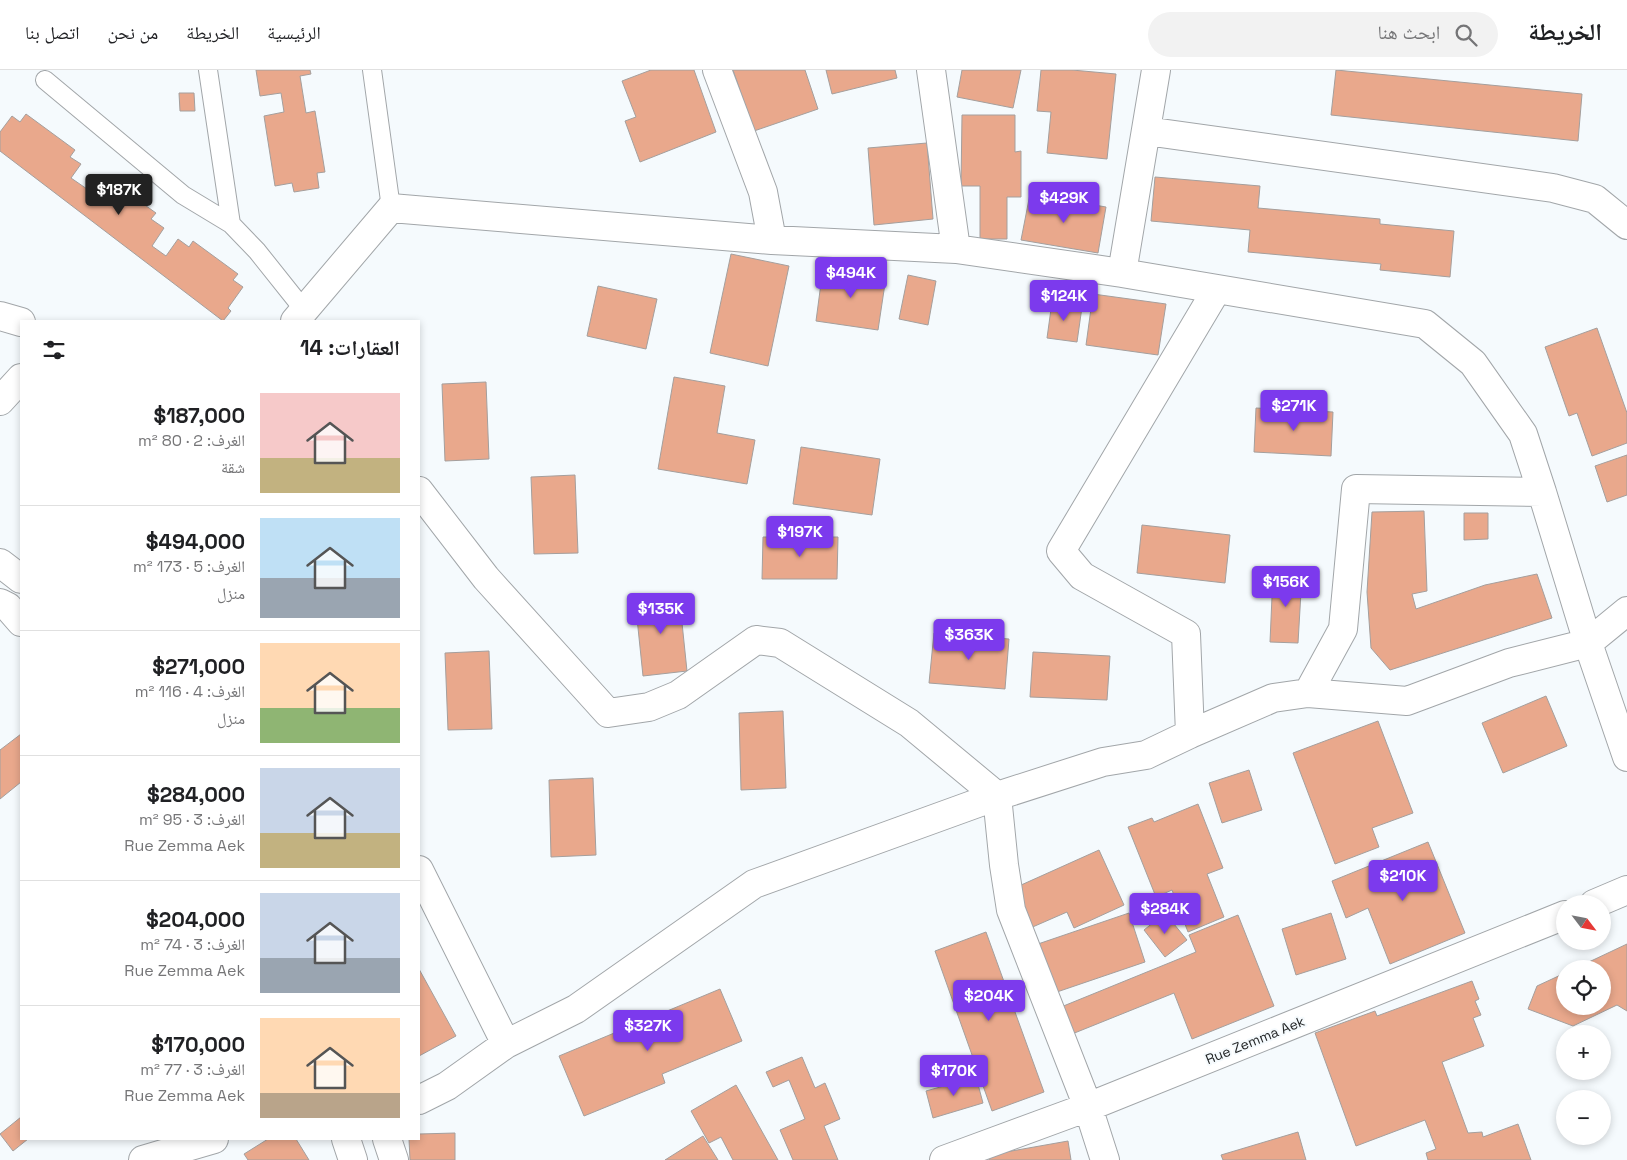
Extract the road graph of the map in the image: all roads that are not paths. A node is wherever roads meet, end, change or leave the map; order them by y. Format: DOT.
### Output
graph roads {
  1 [pos="208,70"];
  2 [pos="372,70"];
  3 [pos="717,70"];
  4 [pos="931,70"];
  5 [pos="1156,70"];
  6 [pos="45,80"];
  7 [pos="1146,131"];
  8 [pos="391,208"];
  9 [pos="231,224"];
  10 [pos="1627,225"];
  11 [pos="772,240"];
  12 [pos="956,248"];
  13 [pos="1122,274"];
  14 [pos="1217,290"];
  15 [pos="0,316"];
  16 [pos="300,316"];
  17 [pos="20,322"];
  18 [pos="20,379"];
  19 [pos="0,401"];
  20 [pos="420,492"];
  21 [pos="1542,492"];
  22 [pos="0,603"];
  23 [pos="1627,611"];
  24 [pos="20,621"];
  25 [pos="1588,643"];
  26 [pos="1308,693"];
  27 [pos="1190,734"];
  28 [pos="1627,757"];
  29 [pos="997,796"];
  30 [pos="420,872"];
  31 [pos="1627,890"];
  32 [pos="1611,897"];
  33 [pos="1556,919"];
  34 [pos="506,1044"];
  35 [pos="420,1100"];
  36 [pos="1088,1107"];
  37 [pos="211,1140"];
  38 [pos="346,1140"];
  39 [pos="387,1140"];
  40 [pos="143,1160"];
  41 [pos="353,1160"];
  42 [pos="394,1160"];
  43 [pos="944,1160"];
  44 [pos="1105,1160"];
  1 -- 9 [label="lane"];
  2 -- 8 [label="lane"];
  3 -- 11 [label="street"];
  4 -- 12 [label="street"];
  5 -- 7 [label="street"];
  6 -- 9 [label="lane"];
  7 -- 10 [label="street"];
  7 -- 13 [label="street"];
  8 -- 11 [label="street"];
  8 -- 16 [label="street"];
  9 -- 16 [label="lane"];
  11 -- 12 [label="street"];
  12 -- 13 [label="street"];
  13 -- 14 [label="street"];
  14 -- 21 [label="street"];
  14 -- 27 [label="street"];
  15 -- 17 [label="street"];
  18 -- 19 [label="street"];
  20 -- 29 [label="street"];
  21 -- 25 [label="street"];
  21 -- 26 [label="street"];
  22 -- 24 [label="street"];
  23 -- 25 [label="street"];
  25 -- 26 [label="street"];
  25 -- 28 [label="street"];
  26 -- 27 [label="street"];
  27 -- 29 [label="street"];
  29 -- 34 [label="street"];
  29 -- 36 [label="street"];
  30 -- 34 [label="street"];
  31 -- 32 [label="street"];
  33 -- 36 [label="street, Rue Zemma Aek"];
  34 -- 35 [label="street"];
  36 -- 43 [label="street, Rue Zemma Aek"];
  36 -- 44 [label="street"];
  37 -- 40 [label="street"];
  38 -- 41 [label="street"];
  39 -- 42 [label="street"];
}
